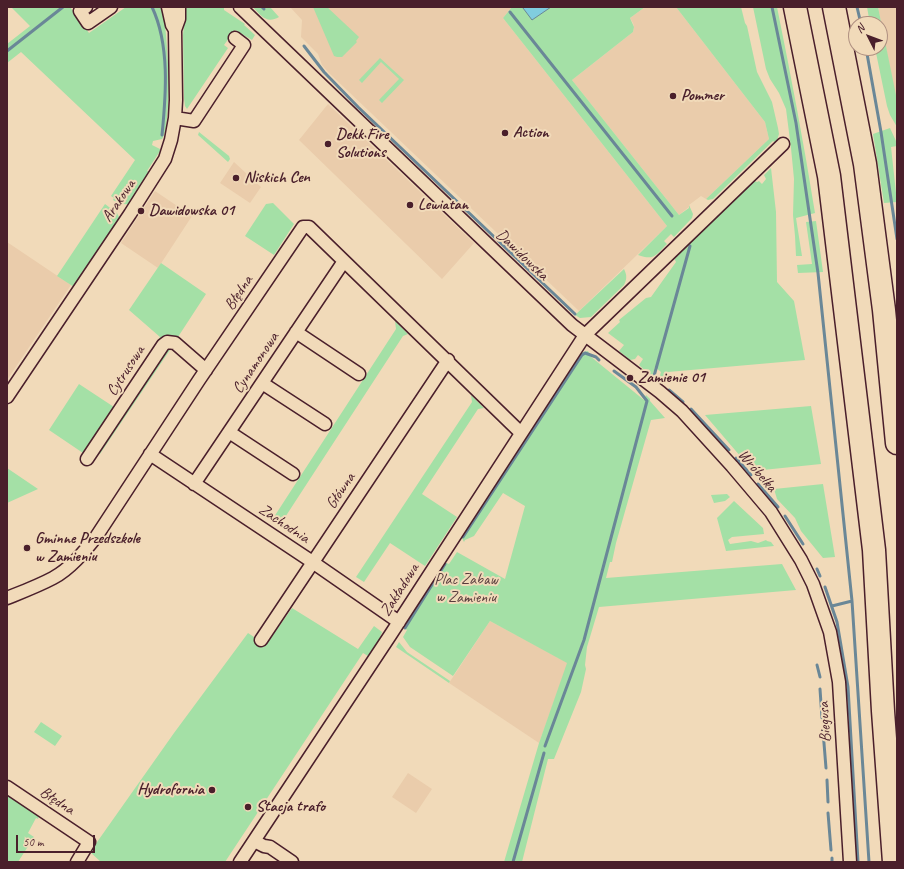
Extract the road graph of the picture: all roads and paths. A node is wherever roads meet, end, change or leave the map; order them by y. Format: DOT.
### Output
graph roads {
  1 [pos="86,7"];
  2 [pos="111,7"];
  3 [pos="168,7"];
  4 [pos="179,7"];
  5 [pos="240,7"];
  6 [pos="795,7"];
  7 [pos="834,7"];
  8 [pos="175,30"];
  9 [pos="236,38"];
  10 [pos="175,118"];
  11 [pos="783,144"];
  12 [pos="344,261"];
  13 [pos="296,332"];
  14 [pos="585,334"];
  15 [pos="448,360"];
  16 [pos="206,370"];
  17 [pos="359,374"];
  18 [pos="262,383"];
  19 [pos="660,392"];
  20 [pos="7,396"];
  21 [pos="325,424"];
  22 [pos="229,432"];
  23 [pos="521,433"];
  24 [pos="897,443"];
  25 [pos="150,454"];
  26 [pos="87,459"];
  27 [pos="293,474"];
  28 [pos="194,484"];
  29 [pos="313,563"];
  30 [pos="813,584"];
  31 [pos="7,598"];
  32 [pos="399,622"];
  33 [pos="261,640"];
  34 [pos="7,787"];
  35 [pos="254,841"];
  36 [pos="77,862"];
  37 [pos="240,862"];
  38 [pos="292,862"];
  39 [pos="850,862"];
  40 [pos="894,862"];
  1 -- 2 [label="street"];
  3 -- 8 [label="street"];
  4 -- 8 [label="street"];
  5 -- 14 [label="street, Dawidowska"];
  6 -- 40 [label="highway"];
  7 -- 24 [label="highway"];
  8 -- 10 [label="street, Arakowa"];
  9 -- 10 [label="street"];
  10 -- 20 [label="street, Arakowa"];
  11 -- 14 [label="street"];
  12 -- 13 [label="street, Cynamonowa"];
  12 -- 15 [label="street, Błędna"];
  12 -- 16 [label="street, Błędna"];
  13 -- 17 [label="street"];
  13 -- 18 [label="street, Cynamonowa"];
  14 -- 19 [label="street, Dawidowska"];
  14 -- 23 [label="street, Zakładowa"];
  15 -- 23 [label="street, Błędna"];
  15 -- 29 [label="street, Główna"];
  16 -- 25 [label="street, Błędna"];
  16 -- 26 [label="street, Cytrusowa"];
  18 -- 21 [label="street"];
  18 -- 22 [label="street, Cynamonowa"];
  19 -- 30 [label="street, Wróbelka"];
  22 -- 27 [label="street"];
  22 -- 28 [label="street, Cynamonowa"];
  23 -- 32 [label="street, Zakładowa"];
  25 -- 28 [label="street, Zachodnia"];
  25 -- 31 [label="street, Błędna"];
  28 -- 29 [label="street, Zachodnia"];
  29 -- 32 [label="street, Zachodnia"];
  29 -- 33 [label="street, Główna"];
  30 -- 39 [label="street, Biegusa"];
  32 -- 35 [label="street, Zakładowa"];
  34 -- 36 [label="street, Błędna"];
  35 -- 37 [label="street, Zakładowa"];
  35 -- 38 [label="street"];
}
